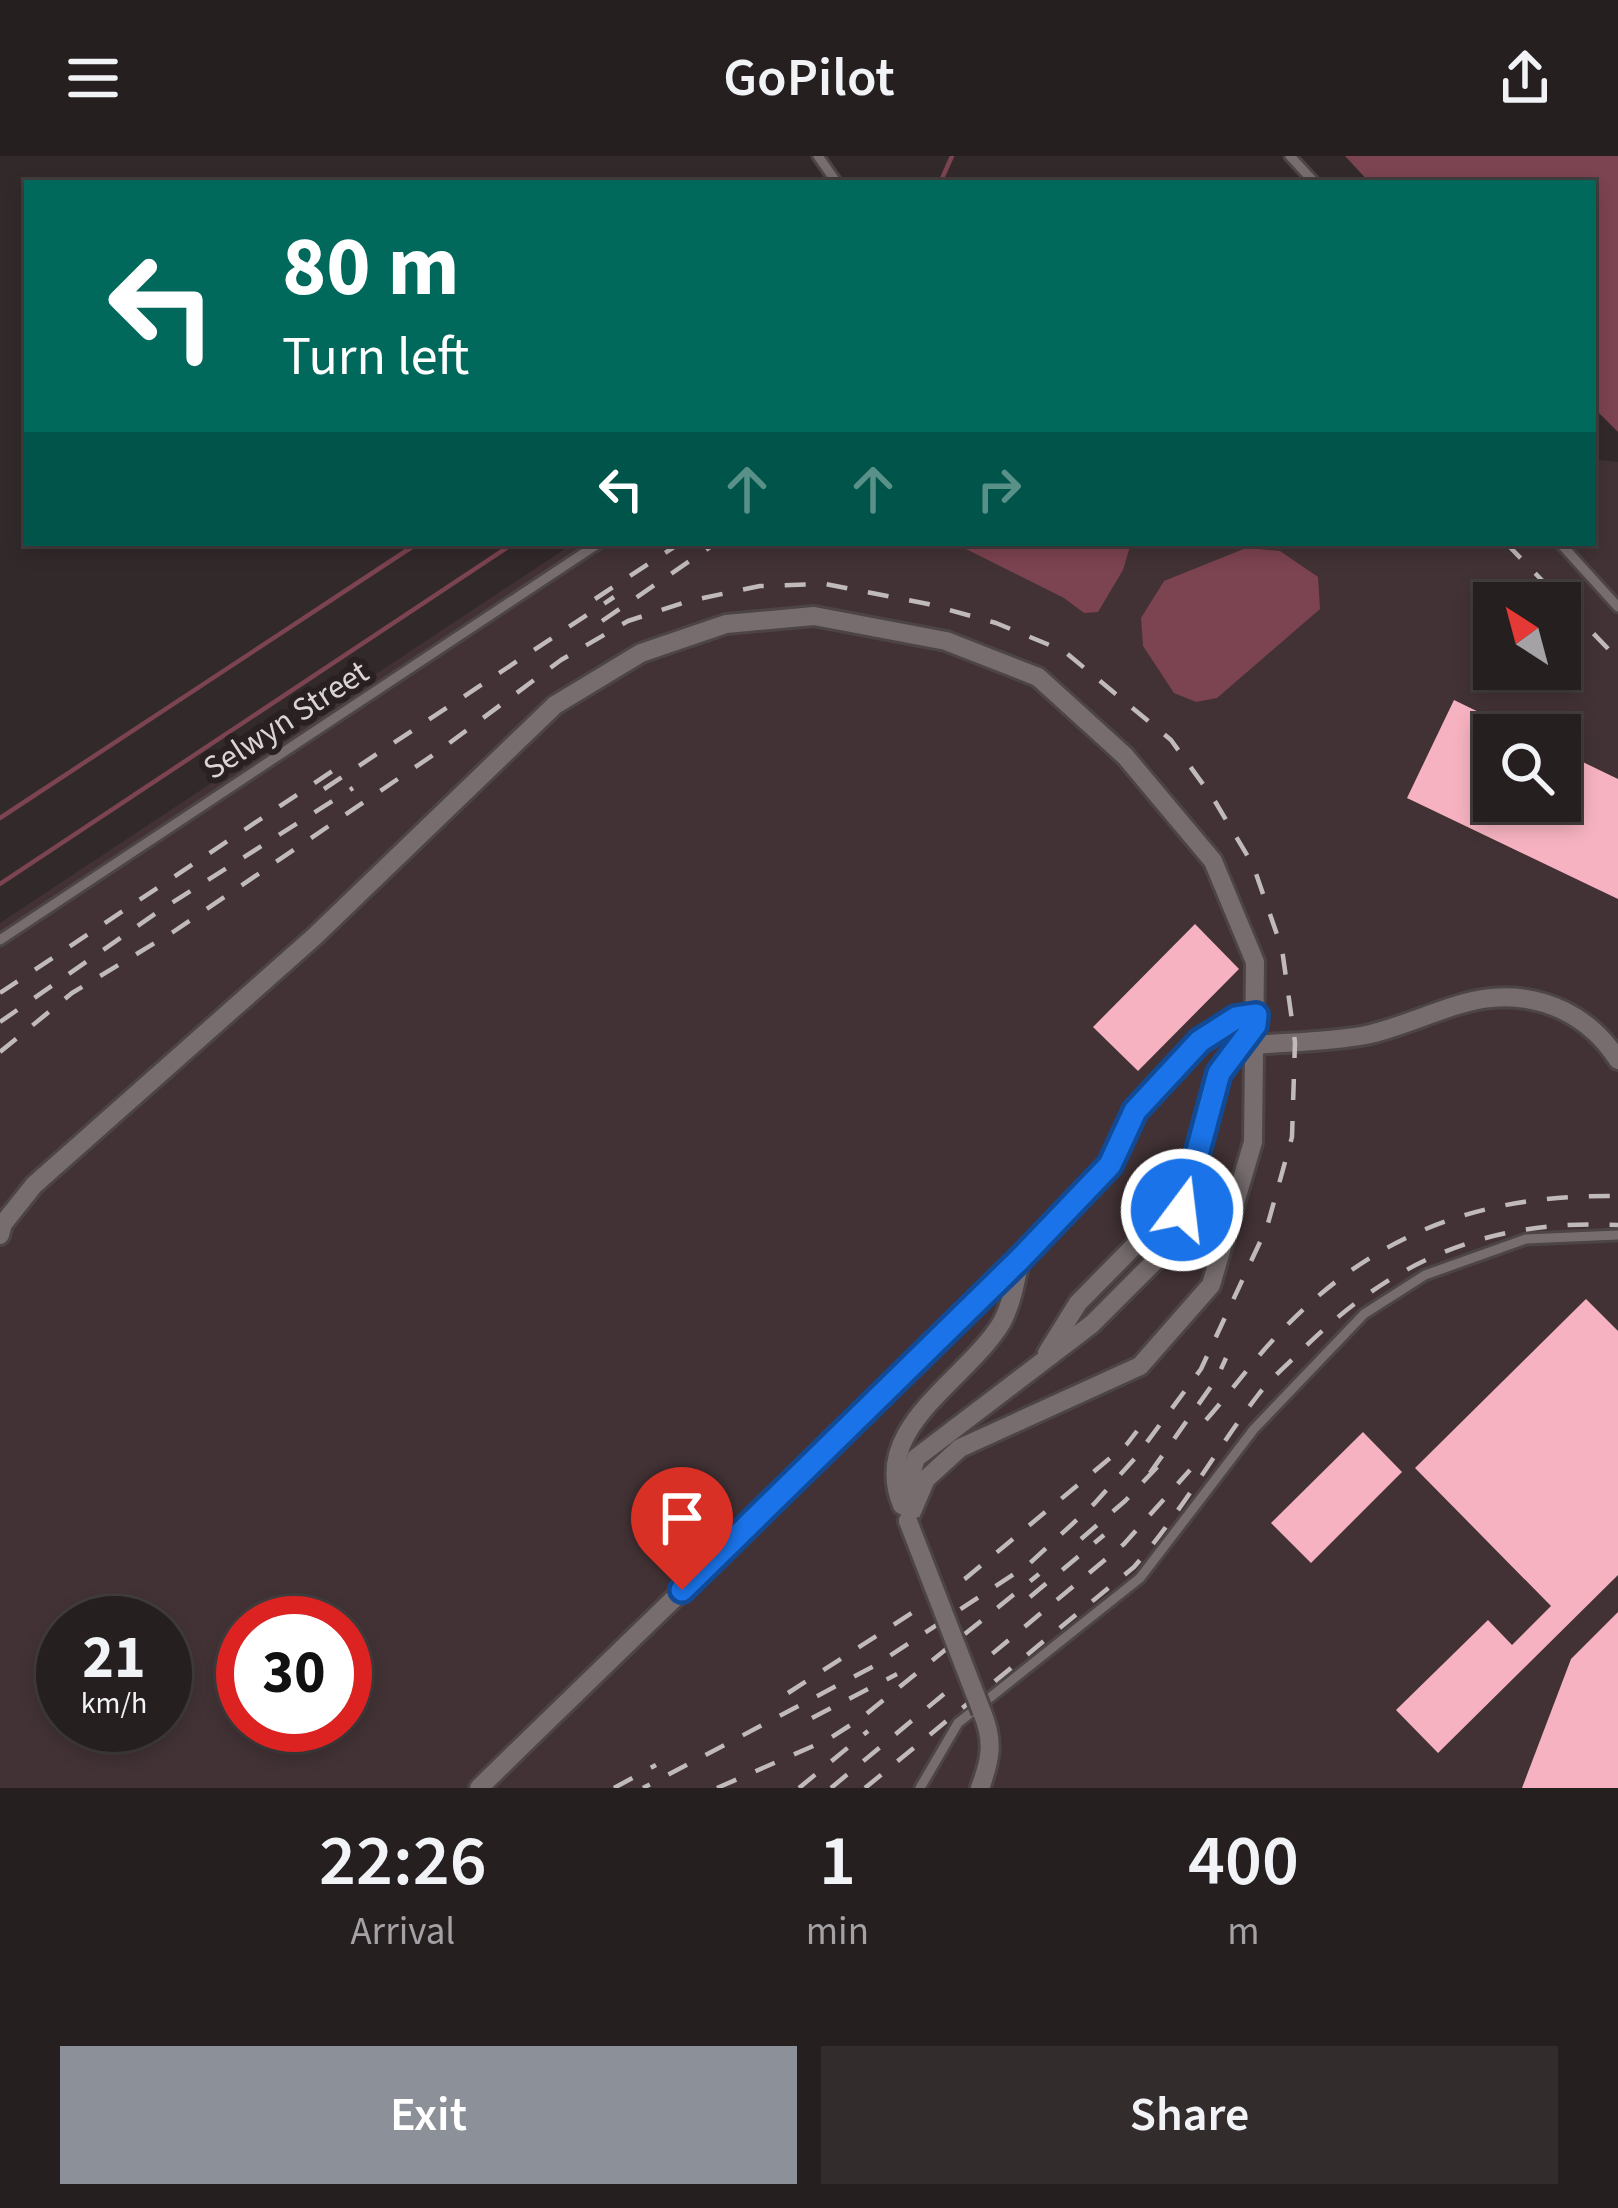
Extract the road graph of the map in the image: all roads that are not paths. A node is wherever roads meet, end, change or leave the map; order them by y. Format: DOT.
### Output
graph roads {
  1 [pos="1290,156"];
  2 [pos="1313,180"];
  3 [pos="594,546"];
  4 [pos="1563,546"];
  5 [pos="1618,607"];
  6 [pos="0,940"];
  7 [pos="1255,1028"];
  8 [pos="1618,1060"];
  9 [pos="0,1235"];
  10 [pos="1618,1235"];
  11 [pos="1020,1259"];
  12 [pos="905,1513"];
  13 [pos="478,1788"];
  14 [pos="920,1788"];
  15 [pos="980,1788"];
  1 -- 2 [label="lane"];
  3 -- 6 [label="lane, Selwyn Street"];
  4 -- 5 [label="lane"];
  7 -- 8 [label="street"];
  7 -- 9 [label="street"];
  7 -- 11 [label="street"];
  7 -- 12 [label="street"];
  7 -- 12 [label="street"];
  10 -- 14 [label="lane"];
  11 -- 12 [label="street"];
  11 -- 13 [label="street"];
  12 -- 15 [label="street, bridge"];
}
